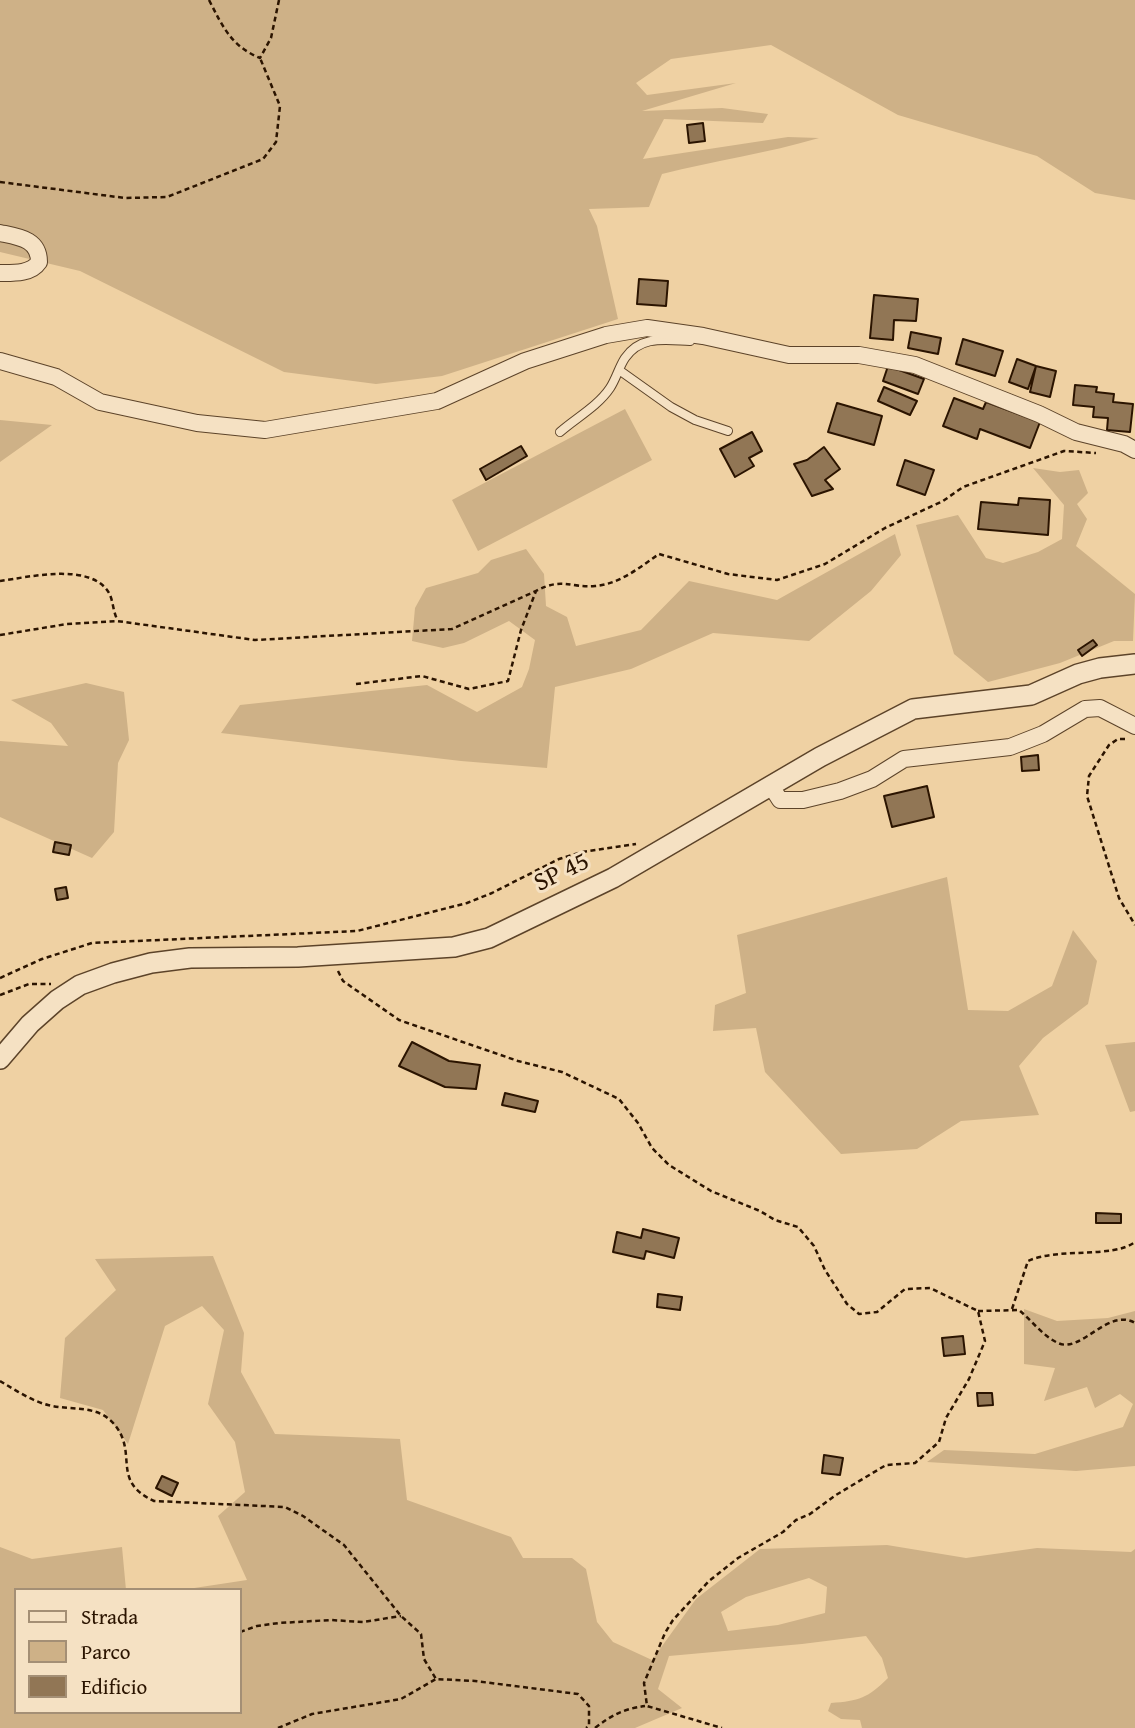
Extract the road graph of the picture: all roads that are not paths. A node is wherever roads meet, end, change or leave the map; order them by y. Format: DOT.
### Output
graph roads {
  1 [pos="0,233"];
  2 [pos="0,273"];
  3 [pos="706,337"];
  4 [pos="0,360"];
  5 [pos="619,370"];
  6 [pos="727,431"];
  7 [pos="559,432"];
  8 [pos="1135,450"];
  9 [pos="1135,664"];
  10 [pos="1134,732"];
  11 [pos="771,786"];
  12 [pos="0,1059"];
  1 -- 2 [label="street"];
  3 -- 4 [label="street"];
  3 -- 5 [label="lane"];
  3 -- 8 [label="street"];
  5 -- 6 [label="lane"];
  5 -- 7 [label="lane"];
  9 -- 11 [label="street, SP 45"];
  10 -- 11 [label="street"];
  11 -- 12 [label="street, SP 45"];
}
